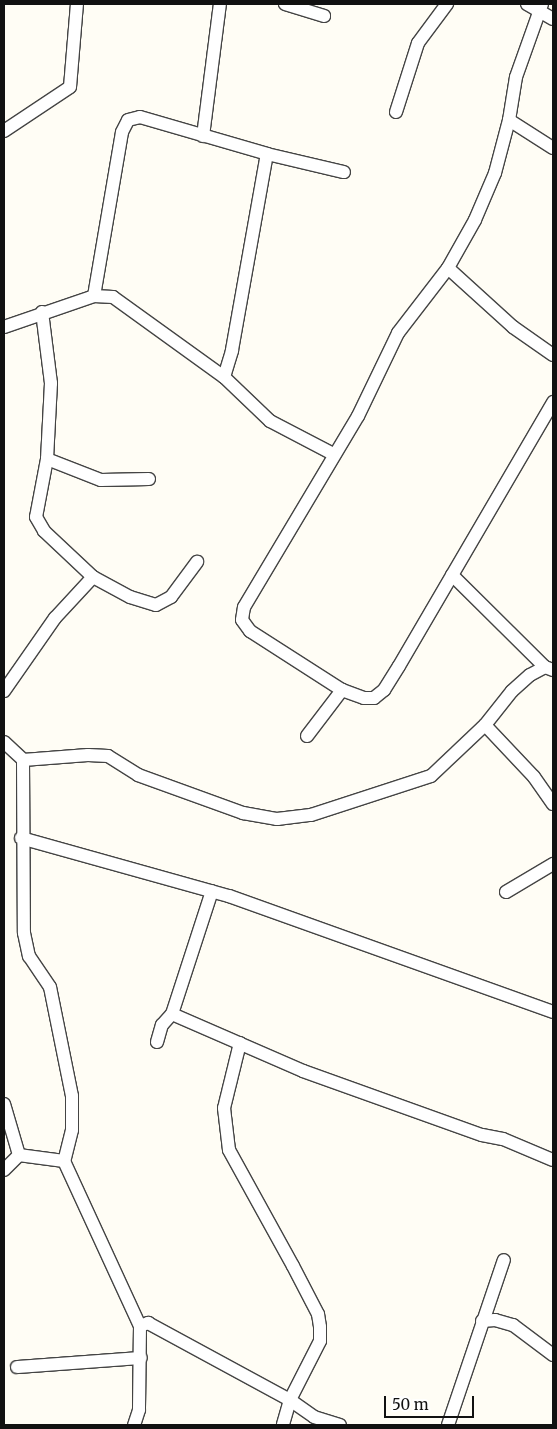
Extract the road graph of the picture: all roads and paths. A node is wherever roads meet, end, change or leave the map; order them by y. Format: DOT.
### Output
graph roads {
  1 [pos="77,4"];
  2 [pos="220,4"];
  3 [pos="286,4"];
  4 [pos="447,4"];
  5 [pos="535,6"];
  6 [pos="324,16"];
  7 [pos="553,19"];
  8 [pos="396,112"];
  9 [pos="509,120"];
  10 [pos="4,131"];
  11 [pos="203,136"];
  12 [pos="553,148"];
  13 [pos="267,154"];
  14 [pos="344,172"];
  15 [pos="448,268"];
  16 [pos="94,296"];
  17 [pos="42,312"];
  18 [pos="4,327"];
  19 [pos="553,355"];
  20 [pos="224,378"];
  21 [pos="553,402"];
  22 [pos="333,454"];
  23 [pos="47,459"];
  24 [pos="149,479"];
  25 [pos="197,562"];
  26 [pos="452,575"];
  27 [pos="93,577"];
  28 [pos="549,669"];
  29 [pos="342,690"];
  30 [pos="4,691"];
  31 [pos="485,726"];
  32 [pos="307,736"];
  33 [pos="4,742"];
  34 [pos="22,760"];
  35 [pos="553,804"];
  36 [pos="21,838"];
  37 [pos="553,864"];
  38 [pos="212,891"];
  39 [pos="506,892"];
  40 [pos="553,1012"];
  41 [pos="172,1014"];
  42 [pos="158,1042"];
  43 [pos="240,1043"];
  44 [pos="4,1104"];
  45 [pos="19,1155"];
  46 [pos="553,1160"];
  47 [pos="64,1161"];
  48 [pos="4,1170"];
  49 [pos="504,1260"];
  50 [pos="482,1321"];
  51 [pos="140,1326"];
  52 [pos="553,1355"];
  53 [pos="141,1358"];
  54 [pos="17,1367"];
  55 [pos="290,1400"];
  56 [pos="134,1425"];
  57 [pos="283,1425"];
  58 [pos="340,1425"];
  59 [pos="448,1425"];
  1 -- 10 [label="street"];
  2 -- 11 [label="street"];
  3 -- 6 [label="street"];
  4 -- 8 [label="street"];
  5 -- 7 [label="street"];
  5 -- 9 [label="street"];
  9 -- 12 [label="street"];
  9 -- 15 [label="street"];
  11 -- 13 [label="street"];
  11 -- 16 [label="street"];
  13 -- 14 [label="street"];
  13 -- 20 [label="street"];
  15 -- 19 [label="street"];
  15 -- 22 [label="street"];
  16 -- 17 [label="street"];
  16 -- 20 [label="street"];
  17 -- 18 [label="street"];
  17 -- 23 [label="street"];
  20 -- 22 [label="street"];
  21 -- 26 [label="street"];
  22 -- 29 [label="street"];
  23 -- 24 [label="street"];
  23 -- 27 [label="street"];
  25 -- 27 [label="street"];
  26 -- 28 [label="street"];
  26 -- 29 [label="street"];
  27 -- 30 [label="street"];
  28 -- 31 [label="street"];
  29 -- 32 [label="street"];
  31 -- 34 [label="street"];
  31 -- 35 [label="street"];
  33 -- 34 [label="street"];
  34 -- 36 [label="street"];
  36 -- 38 [label="street"];
  36 -- 47 [label="street"];
  37 -- 39 [label="street"];
  38 -- 40 [label="street"];
  38 -- 41 [label="street"];
  41 -- 42 [label="street"];
  41 -- 43 [label="street"];
  43 -- 46 [label="street"];
  43 -- 55 [label="street"];
  44 -- 45 [label="street"];
  45 -- 47 [label="street"];
  45 -- 48 [label="street"];
  47 -- 51 [label="street"];
  49 -- 50 [label="street"];
  50 -- 52 [label="street"];
  50 -- 59 [label="street"];
  51 -- 53 [label="street"];
  51 -- 55 [label="street"];
  53 -- 54 [label="street"];
  53 -- 56 [label="street"];
  55 -- 57 [label="street"];
  55 -- 58 [label="street"];
}
